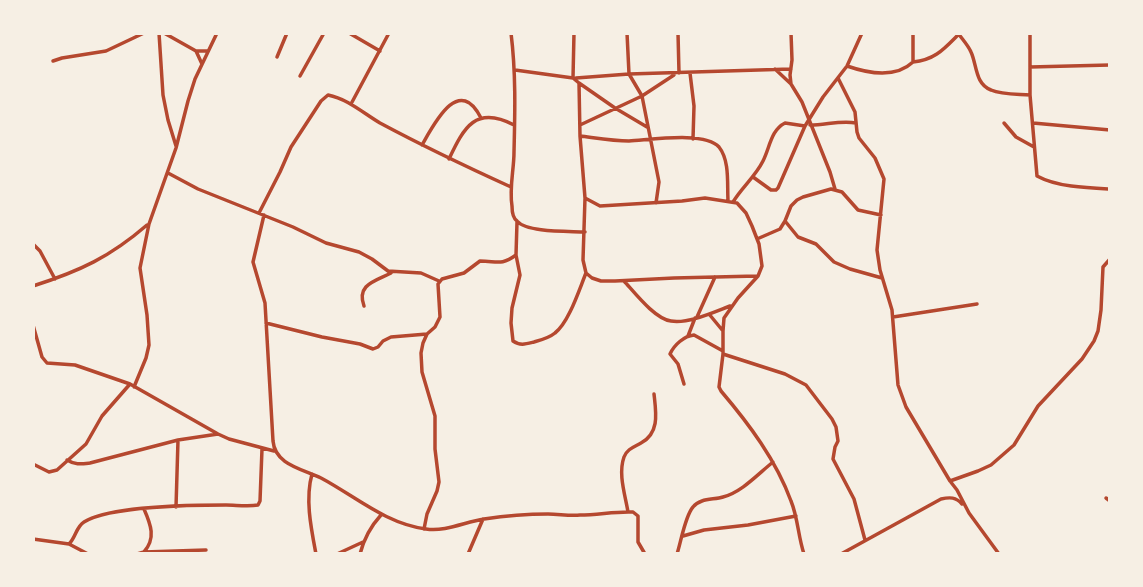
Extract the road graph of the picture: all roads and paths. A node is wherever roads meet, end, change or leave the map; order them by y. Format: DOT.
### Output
graph roads {
  1 [pos="144,33"];
  2 [pos="162,33"];
  3 [pos="217,33"];
  4 [pos="287,33"];
  5 [pos="324,33"];
  6 [pos="349,33"];
  7 [pos="390,33"];
  8 [pos="511,33"];
  9 [pos="573,33"];
  10 [pos="628,33"];
  11 [pos="678,33"];
  12 [pos="791,33"];
  13 [pos="862,33"];
  14 [pos="913,33"];
  15 [pos="1030,33"];
  16 [pos="958,34"];
  17 [pos="195,51"];
  18 [pos="207,51"];
  19 [pos="380,51"];
  20 [pos="278,57"];
  21 [pos="54,61"];
  22 [pos="913,62"];
  23 [pos="202,64"];
  24 [pos="1110,65"];
  25 [pos="847,66"];
  26 [pos="1030,67"];
  27 [pos="775,69"];
  28 [pos="791,69"];
  29 [pos="514,70"];
  30 [pos="690,73"];
  31 [pos="629,74"];
  32 [pos="678,74"];
  33 [pos="300,76"];
  34 [pos="838,78"];
  35 [pos="576,80"];
  36 [pos="791,85"];
  37 [pos="1030,95"];
  38 [pos="642,96"];
  39 [pos="351,104"];
  40 [pos="615,107"];
  41 [pos="481,118"];
  42 [pos="808,120"];
  43 [pos="1004,122"];
  44 [pos="856,123"];
  45 [pos="1032,123"];
  46 [pos="514,125"];
  47 [pos="580,125"];
  48 [pos="807,125"];
  49 [pos="647,127"];
  50 [pos="1110,130"];
  51 [pos="580,136"];
  52 [pos="650,139"];
  53 [pos="693,139"];
  54 [pos="422,145"];
  55 [pos="1034,147"];
  56 [pos="176,148"];
  57 [pos="449,159"];
  58 [pos="168,173"];
  59 [pos="754,177"];
  60 [pos="511,187"];
  61 [pos="835,189"];
  62 [pos="1110,189"];
  63 [pos="585,198"];
  64 [pos="730,201"];
  65 [pos="656,203"];
  66 [pos="261,214"];
  67 [pos="881,215"];
  68 [pos="785,221"];
  69 [pos="517,222"];
  70 [pos="149,224"];
  71 [pos="585,232"];
  72 [pos="757,239"];
  73 [pos="33,244"];
  74 [pos="516,255"];
  75 [pos="1110,259"];
  76 [pos="393,272"];
  77 [pos="586,273"];
  78 [pos="758,276"];
  79 [pos="715,277"];
  80 [pos="55,279"];
  81 [pos="883,279"];
  82 [pos="439,281"];
  83 [pos="624,282"];
  84 [pos="33,286"];
  85 [pos="977,304"];
  86 [pos="365,306"];
  87 [pos="732,306"];
  88 [pos="709,314"];
  89 [pos="892,317"];
  90 [pos="696,318"];
  91 [pos="266,323"];
  92 [pos="33,325"];
  93 [pos="723,331"];
  94 [pos="428,334"];
  95 [pos="688,336"];
  96 [pos="36,337"];
  97 [pos="723,352"];
  98 [pos="684,384"];
  99 [pos="132,385"];
  100 [pos="654,394"];
  101 [pos="218,434"];
  102 [pos="178,440"];
  103 [pos="262,449"];
  104 [pos="274,450"];
  105 [pos="67,460"];
  106 [pos="773,462"];
  107 [pos="33,464"];
  108 [pos="312,474"];
  109 [pos="950,481"];
  110 [pos="176,507"];
  111 [pos="145,509"];
  112 [pos="628,512"];
  113 [pos="969,513"];
  114 [pos="381,514"];
  115 [pos="796,516"];
  116 [pos="483,519"];
  117 [pos="424,529"];
  118 [pos="683,536"];
  119 [pos="33,539"];
  120 [pos="865,540"];
  121 [pos="363,542"];
  122 [pos="69,544"];
  123 [pos="206,550"];
  124 [pos="144,552"];
  125 [pos="88,554"];
  126 [pos="136,554"];
  127 [pos="316,554"];
  128 [pos="337,554"];
  129 [pos="360,554"];
  130 [pos="468,554"];
  131 [pos="645,554"];
  132 [pos="677,554"];
  133 [pos="804,554"];
  134 [pos="841,554"];
  135 [pos="999,554"];
  1 -- 21 [label="street"];
  2 -- 17 [label="street"];
  2 -- 56 [label="street"];
  3 -- 18 [label="street"];
  4 -- 20 [label="street"];
  5 -- 33 [label="street"];
  6 -- 19 [label="street"];
  7 -- 19 [label="street"];
  8 -- 29 [label="street"];
  9 -- 35 [label="street"];
  10 -- 31 [label="street"];
  11 -- 32 [label="street"];
  12 -- 28 [label="street"];
  13 -- 25 [label="street"];
  14 -- 22 [label="street"];
  15 -- 26 [label="street"];
  16 -- 22 [label="street"];
  16 -- 37 [label="street"];
  17 -- 18 [label="street"];
  17 -- 23 [label="street"];
  18 -- 23 [label="street"];
  19 -- 39 [label="street"];
  22 -- 25 [label="street"];
  23 -- 56 [label="street"];
  24 -- 26 [label="street"];
  25 -- 34 [label="street"];
  26 -- 37 [label="street"];
  27 -- 28 [label="street"];
  27 -- 30 [label="street"];
  27 -- 36 [label="street"];
  28 -- 36 [label="street"];
  29 -- 35 [label="street"];
  29 -- 46 [label="street"];
  30 -- 32 [label="street"];
  30 -- 53 [label="street"];
  31 -- 32 [label="street"];
  31 -- 35 [label="street"];
  31 -- 38 [label="street"];
  32 -- 38 [label="street"];
  34 -- 42 [label="street"];
  34 -- 44 [label="street"];
  35 -- 40 [label="street"];
  35 -- 47 [label="street"];
  36 -- 42 [label="street"];
  37 -- 45 [label="street"];
  38 -- 40 [label="street"];
  38 -- 49 [label="street"];
  39 -- 54 [label="street"];
  39 -- 66 [label="street"];
  40 -- 47 [label="street"];
  40 -- 49 [label="street"];
  41 -- 46 [label="street"];
  41 -- 54 [label="street"];
  41 -- 57 [label="street"];
  42 -- 48 [label="street"];
  43 -- 55 [label="street"];
  44 -- 48 [label="street"];
  44 -- 67 [label="street"];
  45 -- 50 [label="street"];
  45 -- 55 [label="street"];
  46 -- 60 [label="street"];
  47 -- 51 [label="street"];
  48 -- 59 [label="street"];
  48 -- 59 [label="street"];
  48 -- 61 [label="street"];
  49 -- 52 [label="street"];
  51 -- 52 [label="street"];
  51 -- 63 [label="street"];
  52 -- 53 [label="street"];
  52 -- 65 [label="street"];
  53 -- 64 [label="street"];
  54 -- 57 [label="street"];
  55 -- 62 [label="street"];
  56 -- 58 [label="street"];
  57 -- 60 [label="street"];
  58 -- 66 [label="street"];
  58 -- 70 [label="street"];
  59 -- 64 [label="street"];
  60 -- 69 [label="street"];
  61 -- 67 [label="street"];
  61 -- 68 [label="street"];
  63 -- 65 [label="street"];
  63 -- 71 [label="street"];
  64 -- 65 [label="street"];
  64 -- 72 [label="street"];
  66 -- 76 [label="street"];
  66 -- 91 [label="street"];
  67 -- 81 [label="street"];
  68 -- 72 [label="street"];
  68 -- 81 [label="street"];
  69 -- 71 [label="street"];
  69 -- 74 [label="street"];
  70 -- 80 [label="street"];
  70 -- 99 [label="street"];
  71 -- 77 [label="street"];
  72 -- 78 [label="street"];
  73 -- 80 [label="street"];
  74 -- 77 [label="street"];
  74 -- 82 [label="street"];
  75 -- 109 [label="street"];
  76 -- 82 [label="street"];
  76 -- 86 [label="street"];
  77 -- 83 [label="street"];
  78 -- 79 [label="street"];
  78 -- 87 [label="street"];
  79 -- 83 [label="street"];
  79 -- 90 [label="street"];
  80 -- 84 [label="street"];
  81 -- 89 [label="street"];
  82 -- 94 [label="street"];
  83 -- 90 [label="street"];
  85 -- 89 [label="street"];
  87 -- 88 [label="street"];
  87 -- 93 [label="street"];
  88 -- 90 [label="street"];
  88 -- 93 [label="street"];
  89 -- 109 [label="street"];
  90 -- 95 [label="street"];
  91 -- 94 [label="street"];
  91 -- 104 [label="street"];
  92 -- 96 [label="street"];
  93 -- 97 [label="street"];
  94 -- 117 [label="street"];
  95 -- 97 [label="street"];
  95 -- 98 [label="street"];
  96 -- 99 [label="street"];
  97 -- 106 [label="street"];
  97 -- 120 [label="street"];
  99 -- 101 [label="street"];
  99 -- 105 [label="street"];
  100 -- 112 [label="street"];
  101 -- 102 [label="street"];
  101 -- 103 [label="street"];
  102 -- 105 [label="street"];
  102 -- 110 [label="street"];
  103 -- 104 [label="street"];
  103 -- 110 [label="street"];
  104 -- 108 [label="street"];
  105 -- 107 [label="street"];
  106 -- 115 [label="street"];
  106 -- 118 [label="street"];
  108 -- 114 [label="street"];
  108 -- 127 [label="street"];
  109 -- 113 [label="street"];
  110 -- 111 [label="street"];
  111 -- 122 [label="street"];
  111 -- 124 [label="street"];
  112 -- 116 [label="street"];
  112 -- 131 [label="street"];
  113 -- 120 [label="street"];
  113 -- 135 [label="street"];
  114 -- 117 [label="street"];
  114 -- 121 [label="street"];
  115 -- 118 [label="street"];
  115 -- 133 [label="street"];
  116 -- 117 [label="street"];
  116 -- 130 [label="street"];
  118 -- 132 [label="street"];
  119 -- 122 [label="street"];
  120 -- 134 [label="street"];
  121 -- 128 [label="street"];
  121 -- 129 [label="street"];
  122 -- 125 [label="street"];
  123 -- 124 [label="street"];
  124 -- 126 [label="street"];
}
